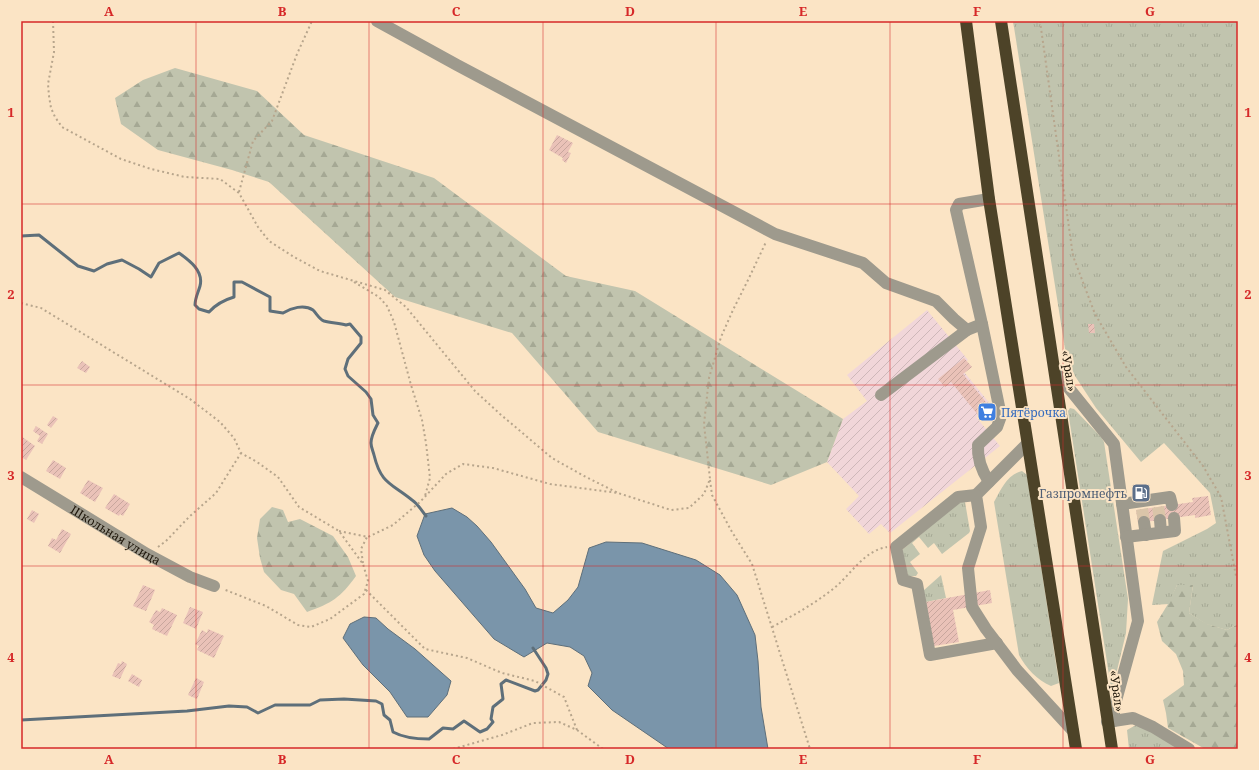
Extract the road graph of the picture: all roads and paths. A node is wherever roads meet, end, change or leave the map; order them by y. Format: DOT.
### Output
graph roads {
  1 [pos="53,21"];
  2 [pos="312,21"];
  3 [pos="377,21"];
  4 [pos="966,21"];
  5 [pos="1001,21"];
  6 [pos="1040,21"];
  7 [pos="239,192"];
  8 [pos="989,199"];
  9 [pos="770,232"];
  10 [pos="352,280"];
  11 [pos="21,303"];
  12 [pos="982,324"];
  13 [pos="967,330"];
  14 [pos="1055,371"];
  15 [pos="881,395"];
  16 [pos="1027,444"];
  17 [pos="241,453"];
  18 [pos="21,477"];
  19 [pos="710,479"];
  20 [pos="989,482"];
  21 [pos="618,493"];
  22 [pos="976,495"];
  23 [pos="425,497"];
  24 [pos="1122,504"];
  25 [pos="1172,505"];
  26 [pos="1174,518"];
  27 [pos="1160,520"];
  28 [pos="1144,522"];
  29 [pos="339,531"];
  30 [pos="1162,532"];
  31 [pos="1146,535"];
  32 [pos="368,537"];
  33 [pos="1126,537"];
  34 [pos="898,546"];
  35 [pos="147,554"];
  36 [pos="363,564"];
  37 [pos="1238,578"];
  38 [pos="214,586"];
  39 [pos="366,590"];
  40 [pos="772,626"];
  41 [pos="997,643"];
  42 [pos="1111,722"];
  43 [pos="577,730"];
  44 [pos="1073,731"];
  45 [pos="453,749"];
  46 [pos="603,749"];
  47 [pos="810,749"];
  48 [pos="1076,749"];
  49 [pos="1112,749"];
  50 [pos="1189,749"];
  1 -- 7 [label="path"];
  2 -- 7 [label="path"];
  3 -- 9 [label="street"];
  4 -- 8 [label="highway"];
  5 -- 14 [label="highway, «Урал»"];
  6 -- 37 [label="path"];
  7 -- 10 [label="path"];
  8 -- 12 [label="street"];
  8 -- 16 [label="highway"];
  9 -- 13 [label="street"];
  9 -- 19 [label="path"];
  10 -- 21 [label="path"];
  10 -- 23 [label="path"];
  11 -- 17 [label="path"];
  12 -- 13 [label="street"];
  12 -- 20 [label="street"];
  13 -- 15 [label="street"];
  14 -- 24 [label="street"];
  14 -- 42 [label="highway, «Урал»"];
  16 -- 20 [label="street"];
  16 -- 44 [label="highway"];
  17 -- 29 [label="path"];
  17 -- 35 [label="path"];
  18 -- 35 [label="street, Школьная улица"];
  19 -- 21 [label="path"];
  19 -- 40 [label="path"];
  20 -- 22 [label="street"];
  21 -- 23 [label="path"];
  22 -- 34 [label="street"];
  22 -- 41 [label="street"];
  23 -- 32 [label="path"];
  24 -- 25 [label="street"];
  24 -- 33 [label="street"];
  26 -- 30 [label="street"];
  27 -- 30 [label="street"];
  28 -- 31 [label="street"];
  29 -- 32 [label="path"];
  29 -- 36 [label="path"];
  30 -- 31 [label="street"];
  31 -- 33 [label="street"];
  32 -- 36 [label="path"];
  33 -- 42 [label="street"];
  34 -- 40 [label="path"];
  34 -- 41 [label="street"];
  35 -- 38 [label="street, Школьная улица"];
  36 -- 39 [label="path"];
  38 -- 39 [label="path"];
  39 -- 43 [label="path"];
  40 -- 47 [label="path"];
  41 -- 44 [label="street"];
  42 -- 49 [label="highway, «Урал»"];
  42 -- 50 [label="street"];
  43 -- 45 [label="path"];
  43 -- 46 [label="path"];
  44 -- 48 [label="highway"];
}
